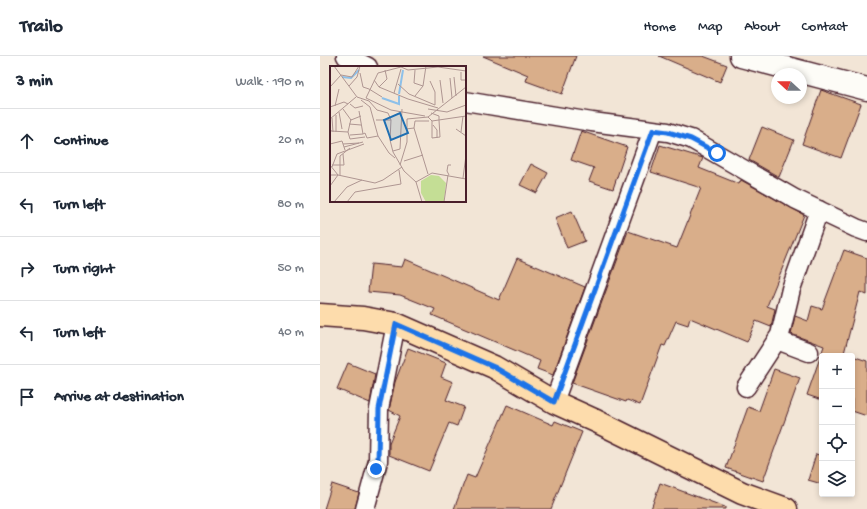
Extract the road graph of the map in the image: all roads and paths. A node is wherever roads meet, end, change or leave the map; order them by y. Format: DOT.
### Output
graph roads {
  1 [pos="346,56"];
  2 [pos="749,57"];
  3 [pos="366,66"];
  4 [pos="867,89"];
  5 [pos="466,101"];
  6 [pos="653,130"];
  7 [pos="819,210"];
  8 [pos="867,232"];
  9 [pos="320,315"];
  10 [pos="396,324"];
  11 [pos="777,340"];
  12 [pos="808,352"];
  13 [pos="746,387"];
  14 [pos="554,402"];
  15 [pos="365,509"];
  16 [pos="786,509"];
  1 -- 3 [label="street"];
  2 -- 4 [label="street"];
  5 -- 6 [label="street"];
  6 -- 7 [label="street"];
  6 -- 14 [label="street"];
  7 -- 8 [label="street"];
  7 -- 11 [label="street"];
  9 -- 10 [label="main road"];
  10 -- 14 [label="main road"];
  10 -- 15 [label="street"];
  11 -- 12 [label="street"];
  11 -- 13 [label="street"];
  14 -- 16 [label="main road"];
}
